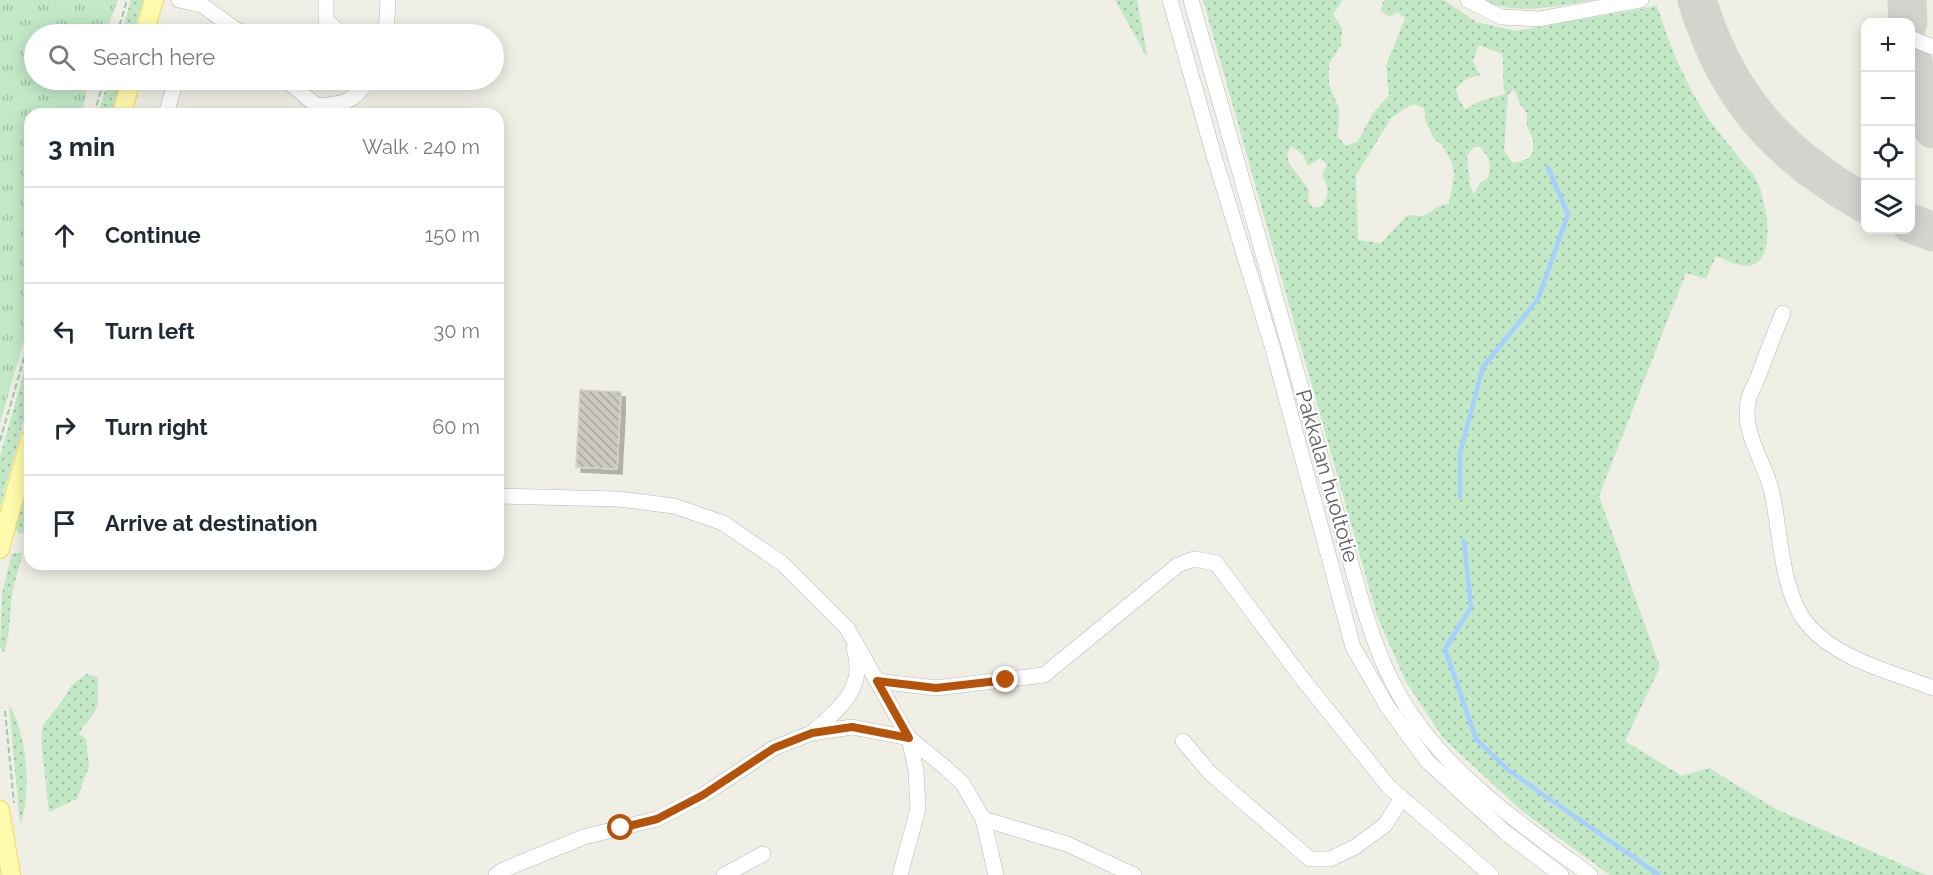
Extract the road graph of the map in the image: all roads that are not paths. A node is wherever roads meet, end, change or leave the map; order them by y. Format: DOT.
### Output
graph roads {
  1 [pos="154,0"];
  2 [pos="179,0"];
  3 [pos="326,0"];
  4 [pos="388,0"];
  5 [pos="1170,0"];
  6 [pos="1191,0"];
  7 [pos="1468,0"];
  8 [pos="1641,0"];
  9 [pos="202,3"];
  10 [pos="147,24"];
  11 [pos="231,24"];
  12 [pos="330,24"];
  13 [pos="387,24"];
  14 [pos="1915,40"];
  15 [pos="1933,47"];
  16 [pos="128,90"];
  17 [pos="173,90"];
  18 [pos="298,90"];
  19 [pos="361,90"];
  20 [pos="124,108"];
  21 [pos="168,108"];
  22 [pos="1782,313"];
  23 [pos="24,461"];
  24 [pos="504,496"];
  25 [pos="0,549"];
  26 [pos="847,628"];
  27 [pos="877,681"];
  28 [pos="1933,688"];
  29 [pos="812,733"];
  30 [pos="909,738"];
  31 [pos="1183,741"];
  32 [pos="1402,798"];
  33 [pos="7,806"];
  34 [pos="983,819"];
  35 [pos="764,854"];
  36 [pos="7,868"];
  37 [pos="496,875"];
  38 [pos="724,875"];
  39 [pos="900,875"];
  40 [pos="996,875"];
  41 [pos="1134,875"];
  42 [pos="1491,875"];
  43 [pos="1561,875"];
  44 [pos="1590,875"];
  1 -- 10 [label="main road"];
  2 -- 9 [label="lane"];
  3 -- 12 [label="lane"];
  4 -- 13 [label="lane"];
  5 -- 43 [label="lane"];
  6 -- 44 [label="lane, Pakkalan huoltotie"];
  7 -- 8 [label="lane"];
  9 -- 11 [label="lane"];
  14 -- 15 [label="lane"];
  16 -- 20 [label="main road"];
  17 -- 21 [label="lane"];
  18 -- 19 [label="lane"];
  22 -- 28 [label="lane"];
  23 -- 25 [label="main road"];
  24 -- 26 [label="lane"];
  26 -- 27 [label="lane"];
  26 -- 29 [label="lane"];
  27 -- 30 [label="lane"];
  27 -- 32 [label="lane"];
  29 -- 30 [label="lane"];
  29 -- 37 [label="lane"];
  30 -- 34 [label="lane"];
  30 -- 39 [label="lane"];
  31 -- 32 [label="lane"];
  32 -- 42 [label="lane"];
  33 -- 36 [label="main road"];
  34 -- 40 [label="lane"];
  34 -- 41 [label="lane"];
  35 -- 38 [label="lane"];
}
